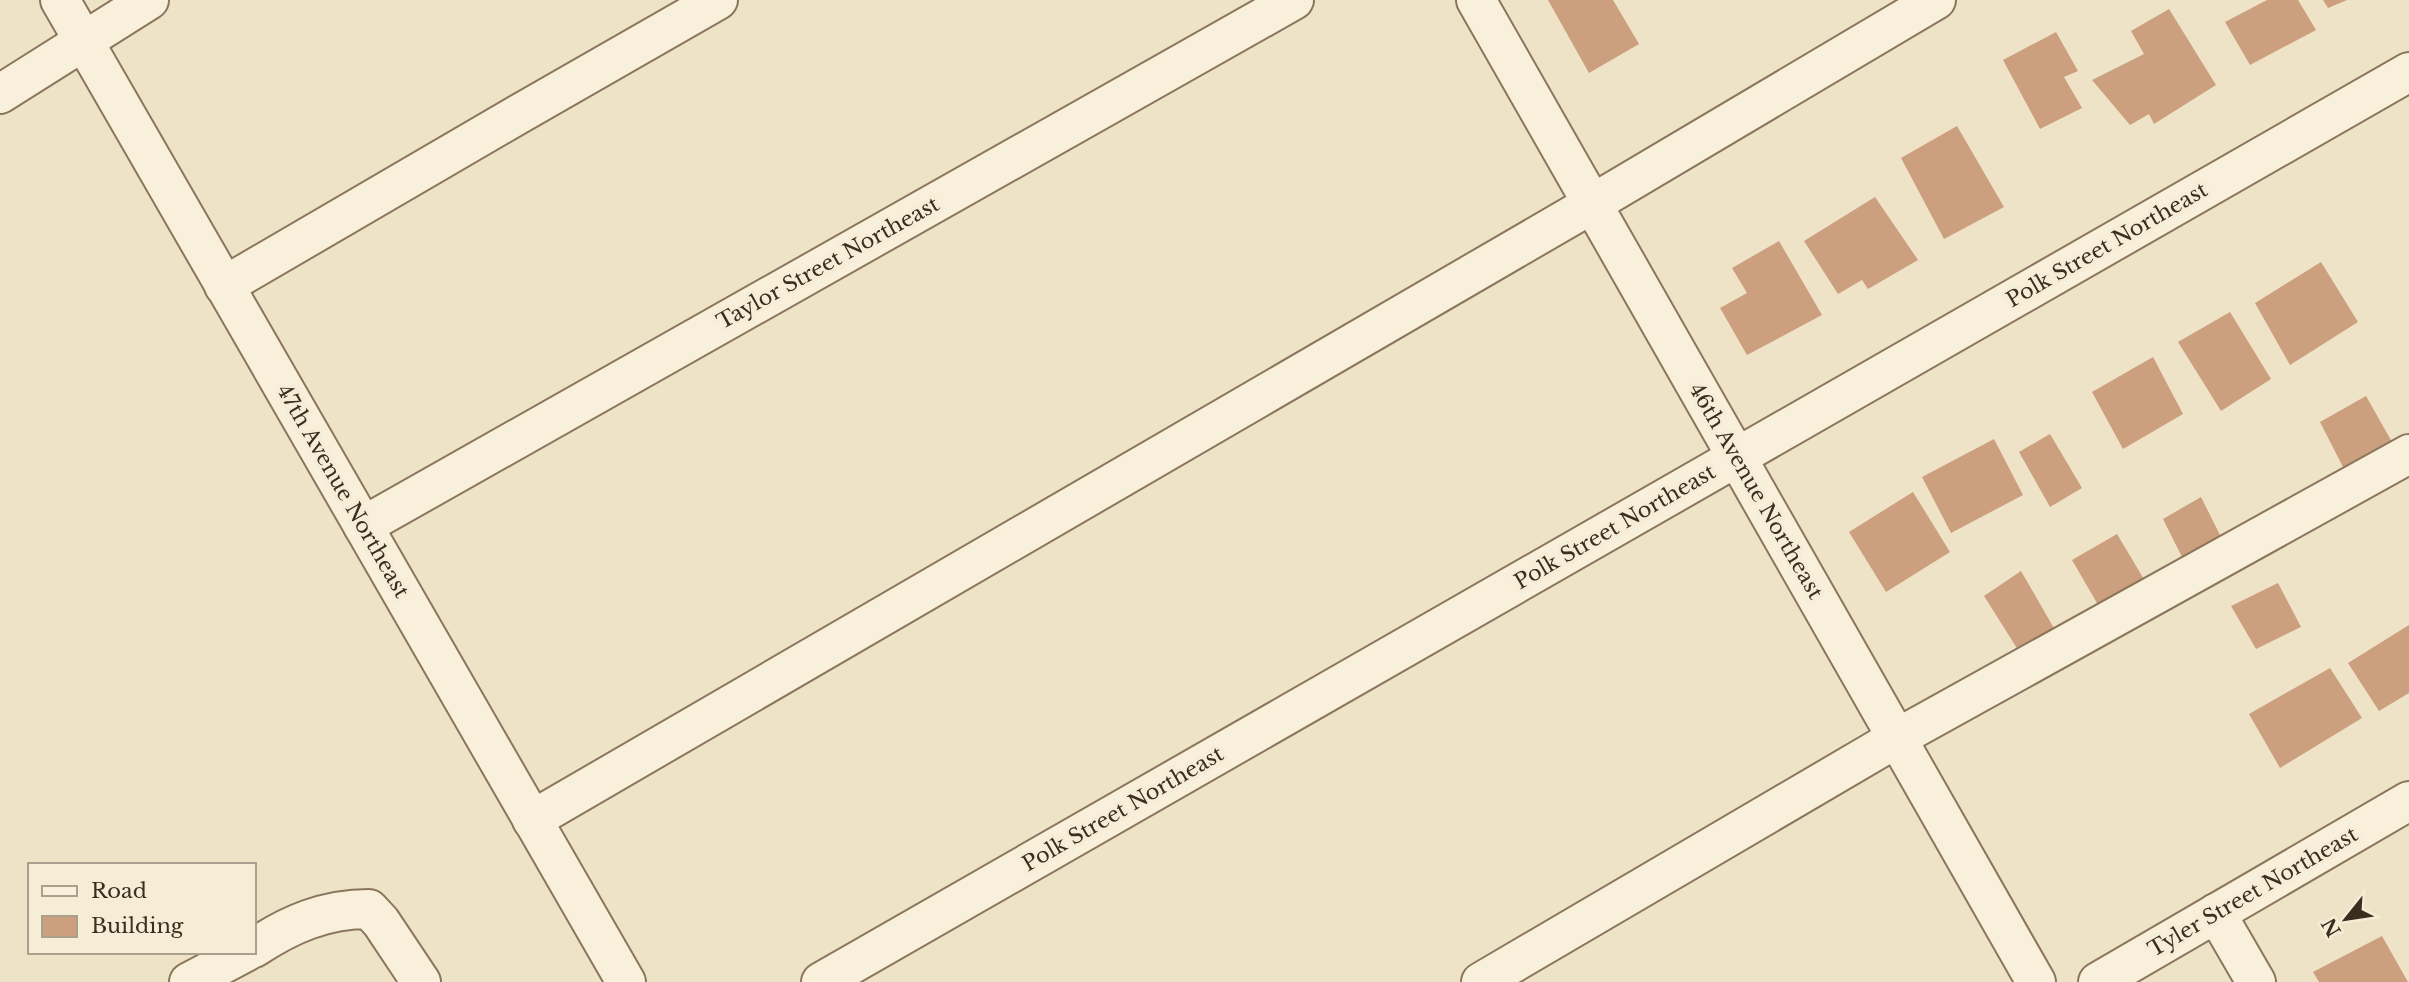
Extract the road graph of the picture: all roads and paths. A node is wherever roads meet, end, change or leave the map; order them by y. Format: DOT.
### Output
graph roads {
  1 [pos="60,0"];
  2 [pos="149,0"];
  3 [pos="718,0"];
  4 [pos="1294,0"];
  5 [pos="1476,0"];
  6 [pos="1936,0"];
  7 [pos="83,40"];
  8 [pos="2409,72"];
  9 [pos="0,94"];
  10 [pos="1592,204"];
  11 [pos="225,286"];
  12 [pos="2409,454"];
  13 [pos="1737,457"];
  14 [pos="363,526"];
  15 [pos="1897,738"];
  16 [pos="2409,801"];
  17 [pos="532,820"];
  18 [pos="2216,913"];
  19 [pos="256,947"];
  20 [pos="242,954"];
  21 [pos="189,982"];
  22 [pos="421,982"];
  23 [pos="626,982"];
  24 [pos="821,982"];
  25 [pos="1481,982"];
  26 [pos="2036,982"];
  27 [pos="2098,982"];
  28 [pos="2256,982"];
  1 -- 7 [label="street, 47th Avenue Northeast"];
  2 -- 7 [label="street"];
  3 -- 11 [label="street"];
  4 -- 14 [label="street, Taylor Street Northeast"];
  5 -- 10 [label="street, 46th Avenue Northeast"];
  6 -- 10 [label="street"];
  7 -- 9 [label="street"];
  7 -- 11 [label="street, 47th Avenue Northeast"];
  8 -- 13 [label="street, Polk Street Northeast"];
  10 -- 13 [label="street, 46th Avenue Northeast"];
  10 -- 17 [label="street"];
  11 -- 14 [label="street, 47th Avenue Northeast"];
  12 -- 15 [label="street"];
  13 -- 15 [label="street, 46th Avenue Northeast"];
  13 -- 24 [label="street, Polk Street Northeast"];
  14 -- 17 [label="street, 47th Avenue Northeast"];
  15 -- 25 [label="street"];
  15 -- 26 [label="street, 46th Avenue Northeast"];
  16 -- 18 [label="street, Tyler Street Northeast"];
  17 -- 23 [label="street, 47th Avenue Northeast"];
  18 -- 27 [label="street, Tyler Street Northeast"];
  18 -- 28 [label="street"];
  19 -- 22 [label="street"];
  20 -- 21 [label="street"];
}
